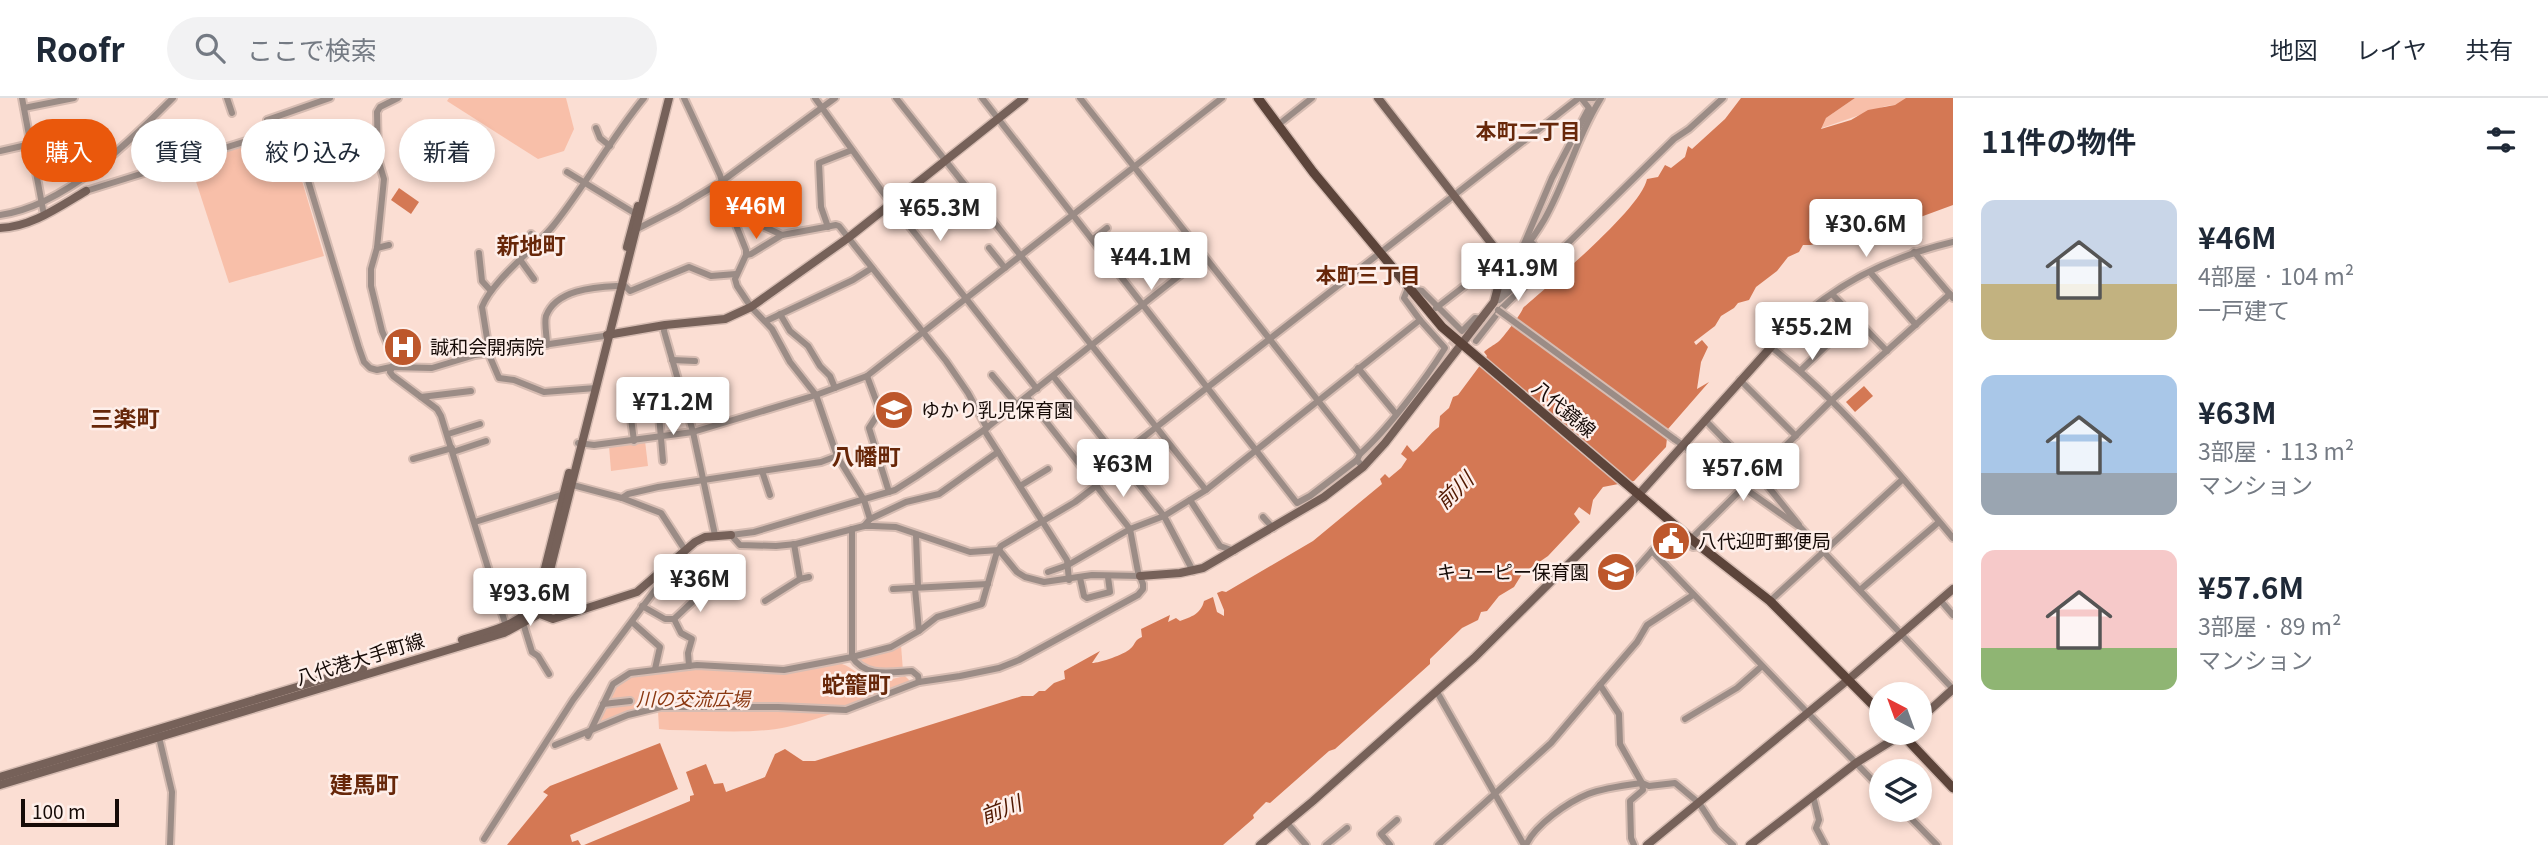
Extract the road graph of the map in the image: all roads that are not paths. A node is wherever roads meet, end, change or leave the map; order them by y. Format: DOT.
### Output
graph roads {
  1 [pos="22,98"];
  2 [pos="74,98"];
  3 [pos="173,98"];
  4 [pos="227,98"];
  5 [pos="330,98"];
  6 [pos="377,98"];
  7 [pos="398,98"];
  8 [pos="645,98"];
  9 [pos="664,98"];
  10 [pos="669,98"];
  11 [pos="684,98"];
  12 [pos="815,98"];
  13 [pos="835,98"];
  14 [pos="896,98"];
  15 [pos="982,98"];
  16 [pos="1024,98"];
  17 [pos="1080,98"];
  18 [pos="1222,98"];
  19 [pos="1258,98"];
  20 [pos="1312,98"];
  21 [pos="1378,98"];
  22 [pos="1581,98"];
  23 [pos="1594,98"];
  24 [pos="1601,98"];
  25 [pos="1723,98"];
  26 [pos="306,102"];
  27 [pos="380,107"];
  28 [pos="821,107"];
  29 [pos="24,108"];
  30 [pos="232,113"];
  31 [pos="998,118"];
  32 [pos="26,119"];
  33 [pos="269,119"];
  34 [pos="1278,125"];
  35 [pos="596,128"];
  36 [pos="241,141"];
  37 [pos="610,146"];
  38 [pos="21,148"];
  39 [pos="852,150"];
  40 [pos="0,151"];
  41 [pos="946,161"];
  42 [pos="1134,167"];
  43 [pos="567,172"];
  44 [pos="37,182"];
  45 [pos="309,182"];
  46 [pos="721,182"];
  47 [pos="585,184"];
  48 [pos="86,191"];
  49 [pos="1455,197"];
  50 [pos="41,203"];
  51 [pos="892,204"];
  52 [pos="636,214"];
  53 [pos="0,215"];
  54 [pos="44,215"];
  55 [pos="732,215"];
  56 [pos="1073,215"];
  57 [pos="828,227"];
  58 [pos="0,228"];
  59 [pos="1107,228"];
  60 [pos="634,231"];
  61 [pos="1538,233"];
  62 [pos="531,234"];
  63 [pos="782,235"];
  64 [pos="848,238"];
  65 [pos="1093,239"];
  66 [pos="540,243"];
  67 [pos="1953,243"];
  68 [pos="389,245"];
  69 [pos="377,248"];
  70 [pos="989,248"];
  71 [pos="1914,251"];
  72 [pos="479,253"];
  73 [pos="1381,254"];
  74 [pos="746,255"];
  75 [pos="1021,256"];
  76 [pos="1203,257"];
  77 [pos="521,261"];
  78 [pos="1504,262"];
  79 [pos="872,268"];
  80 [pos="1005,268"];
  81 [pos="1870,272"];
  82 [pos="736,274"];
  83 [pos="534,279"];
  84 [pos="1524,279"];
  85 [pos="620,285"];
  86 [pos="1408,288"];
  87 [pos="491,291"];
  88 [pos="1832,294"];
  89 [pos="1951,296"];
  90 [pos="967,299"];
  91 [pos="1143,304"];
  92 [pos="1495,306"];
  93 [pos="751,307"];
  94 [pos="1436,308"];
  95 [pos="780,314"];
  96 [pos="1853,315"];
  97 [pos="1482,319"];
  98 [pos="1420,320"];
  99 [pos="765,321"];
  100 [pos="665,325"];
  101 [pos="1916,325"];
  102 [pos="923,333"];
  103 [pos="607,335"];
  104 [pos="1270,340"];
  105 [pos="1476,341"];
  106 [pos="547,345"];
  107 [pos="1091,347"];
  108 [pos="1463,347"];
  109 [pos="1771,347"];
  110 [pos="1887,351"];
  111 [pos="489,353"];
  112 [pos="672,360"];
  113 [pos="695,361"];
  114 [pos="391,367"];
  115 [pos="1359,368"];
  116 [pos="1801,370"];
  117 [pos="992,375"];
  118 [pos="867,376"];
  119 [pos="1053,376"];
  120 [pos="1740,380"];
  121 [pos="1208,387"];
  122 [pos="594,388"];
  123 [pos="835,388"];
  124 [pos="1038,388"];
  125 [pos="471,391"];
  126 [pos="816,395"];
  127 [pos="421,397"];
  128 [pos="1027,397"];
  129 [pos="1317,400"];
  130 [pos="1832,401"];
  131 [pos="1017,405"];
  132 [pos="630,411"];
  133 [pos="1396,414"];
  134 [pos="659,415"];
  135 [pos="1705,420"];
  136 [pos="480,424"];
  137 [pos="1156,428"];
  138 [pos="986,429"];
  139 [pos="1395,430"];
  140 [pos="693,432"];
  141 [pos="447,434"];
  142 [pos="1796,436"];
  143 [pos="660,437"];
  144 [pos="486,441"];
  145 [pos="634,441"];
  146 [pos="1373,443"];
  147 [pos="580,444"];
  148 [pos="1685,445"];
  149 [pos="452,450"];
  150 [pos="1256,450"];
  151 [pos="998,452"];
  152 [pos="837,456"];
  153 [pos="1118,457"];
  154 [pos="414,458"];
  155 [pos="1360,460"];
  156 [pos="663,461"];
  157 [pos="1048,469"];
  158 [pos="762,471"];
  159 [pos="1758,474"];
  160 [pos="1903,479"];
  161 [pos="703,480"];
  162 [pos="569,484"];
  163 [pos="1020,486"];
  164 [pos="1096,486"];
  165 [pos="1744,488"];
  166 [pos="1206,490"];
  167 [pos="889,492"];
  168 [pos="1636,492"];
  169 [pos="564,494"];
  170 [pos="770,495"];
  171 [pos="622,498"];
  172 [pos="864,500"];
  173 [pos="1190,500"];
  174 [pos="1164,516"];
  175 [pos="1263,517"];
  176 [pos="870,519"];
  177 [pos="475,522"];
  178 [pos="1939,522"];
  179 [pos="1043,523"];
  180 [pos="864,526"];
  181 [pos="1273,528"];
  182 [pos="1801,528"];
  183 [pos="852,529"];
  184 [pos="1130,529"];
  185 [pos="731,535"];
  186 [pos="715,536"];
  187 [pos="916,536"];
  188 [pos="1953,538"];
  189 [pos="1691,539"];
  190 [pos="794,544"];
  191 [pos="1700,546"];
  192 [pos="685,550"];
  193 [pos="999,550"];
  194 [pos="1234,551"];
  195 [pos="1652,551"];
  196 [pos="1824,551"];
  197 [pos="1068,565"];
  198 [pos="666,569"];
  199 [pos="1193,571"];
  200 [pos="1048,572"];
  201 [pos="1140,576"];
  202 [pos="808,577"];
  203 [pos="1108,577"];
  204 [pos="1080,578"];
  205 [pos="800,579"];
  206 [pos="1069,580"];
  207 [pos="988,584"];
  208 [pos="1623,584"];
  209 [pos="917,588"];
  210 [pos="706,589"];
  211 [pos="1861,589"];
  212 [pos="1953,589"];
  213 [pos="893,590"];
  214 [pos="1693,595"];
  215 [pos="1940,600"];
  216 [pos="765,601"];
  217 [pos="1770,601"];
  218 [pos="642,606"];
  219 [pos="535,612"];
  220 [pos="1953,615"];
  221 [pos="674,619"];
  222 [pos="632,622"];
  223 [pos="523,623"];
  224 [pos="506,626"];
  225 [pos="919,631"];
  226 [pos="1902,633"];
  227 [pos="852,657"];
  228 [pos="690,666"];
  229 [pos="1762,666"];
  230 [pos="655,669"];
  231 [pos="550,674"];
  232 [pos="1849,679"];
  233 [pos="919,682"];
  234 [pos="1600,685"];
  235 [pos="1953,689"];
  236 [pos="1437,692"];
  237 [pos="1869,700"];
  238 [pos="630,701"];
  239 [pos="603,704"];
  240 [pos="1932,708"];
  241 [pos="1808,713"];
  242 [pos="1685,719"];
  243 [pos="590,732"];
  244 [pos="158,733"];
  245 [pos="555,745"];
  246 [pos="1883,746"];
  247 [pos="1913,746"];
  248 [pos="1856,763"];
  249 [pos="0,777"];
  250 [pos="1869,777"];
  251 [pos="1642,783"];
  252 [pos="0,785"];
  253 [pos="1953,788"];
  254 [pos="1496,794"];
  255 [pos="1813,796"];
  256 [pos="1699,803"];
  257 [pos="1397,820"];
  258 [pos="1915,822"];
  259 [pos="1287,823"];
  260 [pos="1347,828"];
  261 [pos="484,839"];
  262 [pos="170,845"];
  263 [pos="1260,845"];
  264 [pos="1306,845"];
  265 [pos="1326,845"];
  266 [pos="1390,845"];
  267 [pos="1438,845"];
  268 [pos="1525,845"];
  269 [pos="1634,845"];
  270 [pos="1647,845"];
  271 [pos="1733,845"];
  272 [pos="1750,845"];
  273 [pos="1825,845"];
  274 [pos="1937,845"];
  1 -- 29 [label="street"];
  2 -- 29 [label="street"];
  3 -- 50 [label="street"];
  4 -- 30 [label="street"];
  5 -- 26 [label="street"];
  6 -- 27 [label="street"];
  7 -- 27 [label="street"];
  8 -- 37 [label="street"];
  9 -- 52 [label="street"];
  10 -- 60 [label="street"];
  11 -- 46 [label="street"];
  12 -- 28 [label="street"];
  13 -- 28 [label="street"];
  14 -- 41 [label="street"];
  15 -- 31 [label="street"];
  16 -- 31 [label="street"];
  17 -- 42 [label="street"];
  18 -- 42 [label="street"];
  19 -- 34 [label="main road, 八代鏡線"];
  20 -- 34 [label="street"];
  21 -- 49 [label="street"];
  22 -- 23 [label="street"];
  22 -- 49 [label="street"];
  22 -- 78 [label="street"];
  24 -- 61 [label="street"];
  25 -- 105 [label="street"];
  26 -- 33 [label="street"];
  27 -- 69 [label="street"];
  28 -- 39 [label="street"];
  28 -- 46 [label="street"];
  29 -- 32 [label="street"];
  31 -- 41 [label="street"];
  31 -- 56 [label="street"];
  34 -- 73 [label="main road, 八代鏡線"];
  35 -- 37 [label="street"];
  36 -- 48 [label="street"];
  37 -- 47 [label="street"];
  38 -- 40 [label="street"];
  39 -- 51 [label="street"];
  39 -- 57 [label="street"];
  41 -- 51 [label="street"];
  41 -- 75 [label="street"];
  42 -- 56 [label="street"];
  42 -- 76 [label="street"];
  43 -- 47 [label="street"];
  44 -- 50 [label="street"];
  45 -- 114 [label="street"];
  46 -- 55 [label="street"];
  46 -- 60 [label="street"];
  47 -- 52 [label="street"];
  47 -- 66 [label="street"];
  48 -- 54 [label="street"];
  49 -- 73 [label="street"];
  49 -- 78 [label="street"];
  50 -- 53 [label="street"];
  50 -- 54 [label="street"];
  51 -- 64 [label="street"];
  51 -- 90 [label="street"];
  52 -- 60 [label="street"];
  54 -- 58 [label="street"];
  55 -- 63 [label="street"];
  55 -- 74 [label="street"];
  56 -- 65 [label="street"];
  56 -- 75 [label="street"];
  57 -- 63 [label="street"];
  57 -- 64 [label="street"];
  59 -- 65 [label="street"];
  60 -- 85 [label="street"];
  61 -- 78 [label="street"];
  61 -- 92 [label="street"];
  62 -- 66 [label="street"];
  63 -- 74 [label="street"];
  64 -- 79 [label="street"];
  64 -- 93 [label="street"];
  65 -- 91 [label="street"];
  66 -- 77 [label="street"];
  67 -- 71 [label="street"];
  68 -- 69 [label="street"];
  69 -- 114 [label="street"];
  70 -- 80 [label="street"];
  71 -- 81 [label="street"];
  71 -- 89 [label="street"];
  72 -- 87 [label="street"];
  73 -- 86 [label="main road, 八代鏡線"];
  73 -- 104 [label="street"];
  74 -- 82 [label="street"];
  75 -- 80 [label="street"];
  75 -- 107 [label="street"];
  76 -- 91 [label="street"];
  76 -- 104 [label="street"];
  77 -- 83 [label="street"];
  77 -- 87 [label="street"];
  78 -- 92 [label="street"];
  78 -- 94 [label="street"];
  79 -- 95 [label="street"];
  79 -- 102 [label="street"];
  80 -- 90 [label="street"];
  81 -- 88 [label="street"];
  81 -- 101 [label="street"];
  82 -- 85 [label="street"];
  82 -- 93 [label="street"];
  84 -- 92 [label="street"];
  85 -- 103 [label="street"];
  85 -- 106 [label="street"];
  86 -- 94 [label="street"];
  86 -- 98 [label="street"];
  86 -- 108 [label="main road, 八代鏡線"];
  87 -- 111 [label="street"];
  88 -- 96 [label="street"];
  88 -- 109 [label="street"];
  89 -- 101 [label="street"];
  90 -- 102 [label="street"];
  90 -- 124 [label="street"];
  91 -- 107 [label="street"];
  91 -- 121 [label="street"];
  92 -- 97 [label="street"];
  92 -- 148 [label="street, bridge"];
  93 -- 99 [label="street"];
  93 -- 100 [label="street"];
  94 -- 97 [label="street"];
  95 -- 99 [label="street"];
  95 -- 123 [label="street"];
  96 -- 110 [label="street"];
  96 -- 116 [label="street"];
  97 -- 108 [label="street"];
  98 -- 115 [label="street"];
  98 -- 133 [label="street"];
  99 -- 126 [label="street"];
  100 -- 103 [label="street"];
  100 -- 112 [label="street"];
  101 -- 110 [label="street"];
  102 -- 118 [label="street"];
  102 -- 138 [label="street"];
  103 -- 106 [label="street"];
  103 -- 122 [label="street"];
  104 -- 121 [label="street"];
  104 -- 129 [label="street"];
  106 -- 111 [label="street"];
  107 -- 119 [label="street"];
  107 -- 137 [label="street"];
  108 -- 139 [label="street"];
  108 -- 168 [label="main road, 八代鏡線"];
  109 -- 116 [label="street"];
  109 -- 120 [label="street"];
  110 -- 130 [label="street"];
  111 -- 114 [label="street"];
  111 -- 122 [label="street"];
  112 -- 113 [label="street"];
  112 -- 140 [label="street"];
  114 -- 127 [label="street"];
  115 -- 129 [label="street"];
  115 -- 133 [label="street"];
  116 -- 130 [label="street"];
  117 -- 131 [label="street"];
  118 -- 123 [label="street"];
  118 -- 167 [label="street"];
  119 -- 124 [label="street"];
  119 -- 153 [label="street"];
  120 -- 135 [label="street"];
  120 -- 142 [label="street"];
  121 -- 137 [label="street"];
  121 -- 150 [label="street"];
  122 -- 147 [label="street"];
  123 -- 126 [label="street"];
  124 -- 128 [label="street"];
  125 -- 127 [label="street"];
  126 -- 140 [label="street"];
  126 -- 152 [label="street"];
  127 -- 141 [label="street"];
  128 -- 131 [label="street"];
  128 -- 164 [label="street"];
  129 -- 150 [label="street"];
  129 -- 155 [label="street"];
  130 -- 142 [label="street"];
  130 -- 160 [label="street"];
  131 -- 138 [label="street"];
  132 -- 145 [label="street"];
  133 -- 146 [label="street"];
  134 -- 143 [label="street"];
  135 -- 148 [label="street"];
  135 -- 159 [label="street"];
  136 -- 141 [label="street"];
  137 -- 153 [label="street"];
  137 -- 166 [label="street"];
  138 -- 151 [label="street"];
  138 -- 167 [label="street"];
  139 -- 146 [label="street"];
  139 -- 155 [label="street"];
  140 -- 143 [label="street"];
  140 -- 161 [label="street"];
  141 -- 149 [label="street"];
  142 -- 159 [label="street"];
  143 -- 145 [label="street"];
  143 -- 156 [label="street"];
  144 -- 149 [label="street"];
  145 -- 147 [label="street"];
  146 -- 155 [label="street"];
  147 -- 162 [label="street"];
  148 -- 165 [label="street"];
  148 -- 168 [label="street"];
  149 -- 154 [label="street"];
  149 -- 177 [label="street"];
  150 -- 155 [label="street"];
  150 -- 166 [label="street"];
  151 -- 163 [label="street"];
  151 -- 176 [label="street"];
  152 -- 158 [label="street"];
  152 -- 172 [label="street"];
  153 -- 164 [label="street"];
  153 -- 174 [label="street"];
  155 -- 181 [label="street"];
  157 -- 163 [label="street"];
  158 -- 161 [label="street"];
  158 -- 170 [label="street"];
  159 -- 165 [label="street"];
  159 -- 182 [label="street"];
  160 -- 178 [label="street"];
  160 -- 196 [label="street"];
  161 -- 171 [label="street"];
  161 -- 186 [label="street"];
  162 -- 169 [label="street"];
  162 -- 171 [label="street"];
  162 -- 219 [label="street"];
  163 -- 179 [label="street"];
  164 -- 179 [label="street"];
  164 -- 184 [label="street"];
  165 -- 182 [label="street"];
  165 -- 189 [label="street"];
  166 -- 173 [label="street"];
  167 -- 172 [label="street"];
  168 -- 189 [label="main road, 八代鏡線"];
  168 -- 236 [label="street"];
  169 -- 177 [label="street"];
  169 -- 219 [label="street"];
  171 -- 192 [label="street"];
  172 -- 176 [label="street"];
  172 -- 185 [label="street"];
  173 -- 174 [label="street"];
  173 -- 194 [label="street"];
  174 -- 184 [label="street"];
  174 -- 199 [label="street"];
  175 -- 181 [label="street"];
  176 -- 180 [label="street"];
  177 -- 224 [label="street"];
  178 -- 188 [label="street"];
  178 -- 211 [label="street"];
  179 -- 193 [label="street"];
  179 -- 197 [label="street"];
  180 -- 183 [label="street"];
  180 -- 187 [label="street"];
  181 -- 194 [label="street"];
  182 -- 196 [label="street"];
  183 -- 190 [label="street"];
  183 -- 227 [label="street"];
  184 -- 197 [label="street"];
  184 -- 201 [label="street"];
  185 -- 186 [label="street"];
  185 -- 190 [label="street"];
  186 -- 192 [label="street"];
  187 -- 193 [label="street"];
  187 -- 209 [label="street"];
  189 -- 191 [label="main road, 八代鏡線"];
  190 -- 205 [label="street"];
  191 -- 195 [label="street"];
  191 -- 217 [label="main road, 八代鏡線"];
  192 -- 198 [label="street"];
  193 -- 206 [label="street"];
  193 -- 207 [label="street"];
  194 -- 199 [label="street"];
  195 -- 208 [label="street"];
  195 -- 214 [label="street"];
  196 -- 211 [label="street"];
  196 -- 217 [label="street"];
  197 -- 200 [label="street"];
  197 -- 206 [label="street"];
  198 -- 218 [label="street"];
  198 -- 219 [label="street"];
  199 -- 201 [label="street"];
  201 -- 203 [label="street"];
  201 -- 233 [label="street"];
  202 -- 205 [label="street"];
  203 -- 204 [label="street"];
  203 -- 204 [label="street"];
  204 -- 206 [label="street"];
  205 -- 216 [label="street"];
  207 -- 209 [label="street"];
  207 -- 225 [label="street"];
  209 -- 213 [label="street"];
  209 -- 225 [label="street"];
  210 -- 221 [label="street"];
  211 -- 226 [label="street"];
  212 -- 215 [label="street"];
  214 -- 229 [label="street"];
  214 -- 234 [label="street"];
  215 -- 220 [label="street"];
  215 -- 226 [label="street"];
  217 -- 232 [label="main road, 八代鏡線"];
  218 -- 221 [label="street"];
  218 -- 222 [label="street"];
  219 -- 223 [label="street, 八代港大手町線"];
  219 -- 224 [label="street, 八代港大手町線"];
  221 -- 228 [label="street"];
  222 -- 230 [label="street"];
  222 -- 261 [label="street"];
  223 -- 231 [label="street"];
  223 -- 244 [label="street, 八代港大手町線"];
  224 -- 244 [label="street, 八代港大手町線"];
  225 -- 227 [label="street"];
  226 -- 232 [label="street"];
  226 -- 235 [label="street"];
  227 -- 228 [label="street"];
  227 -- 233 [label="street"];
  228 -- 230 [label="street"];
  229 -- 241 [label="street"];
  229 -- 242 [label="street"];
  230 -- 239 [label="street"];
  232 -- 237 [label="main road, 八代鏡線"];
  232 -- 241 [label="street"];
  233 -- 243 [label="street"];
  234 -- 251 [label="street"];
  234 -- 254 [label="street"];
  235 -- 240 [label="street"];
  236 -- 254 [label="street"];
  236 -- 259 [label="street"];
  238 -- 239 [label="street"];
  239 -- 243 [label="street"];
  241 -- 248 [label="street"];
  241 -- 256 [label="street"];
  243 -- 245 [label="street"];
  244 -- 249 [label="street, 八代港大手町線"];
  244 -- 252 [label="street, 八代港大手町線"];
  244 -- 262 [label="street"];
  246 -- 248 [label="street"];
  247 -- 253 [label="main road"];
  248 -- 250 [label="street"];
  248 -- 255 [label="street"];
  251 -- 256 [label="street"];
  251 -- 268 [label="street"];
  251 -- 269 [label="street"];
  254 -- 267 [label="street"];
  254 -- 268 [label="street"];
  255 -- 272 [label="street"];
  255 -- 273 [label="street"];
  256 -- 270 [label="street"];
  256 -- 271 [label="street"];
  257 -- 266 [label="street"];
  258 -- 274 [label="street"];
  259 -- 263 [label="street"];
  259 -- 264 [label="street"];
  260 -- 265 [label="street"];
}
